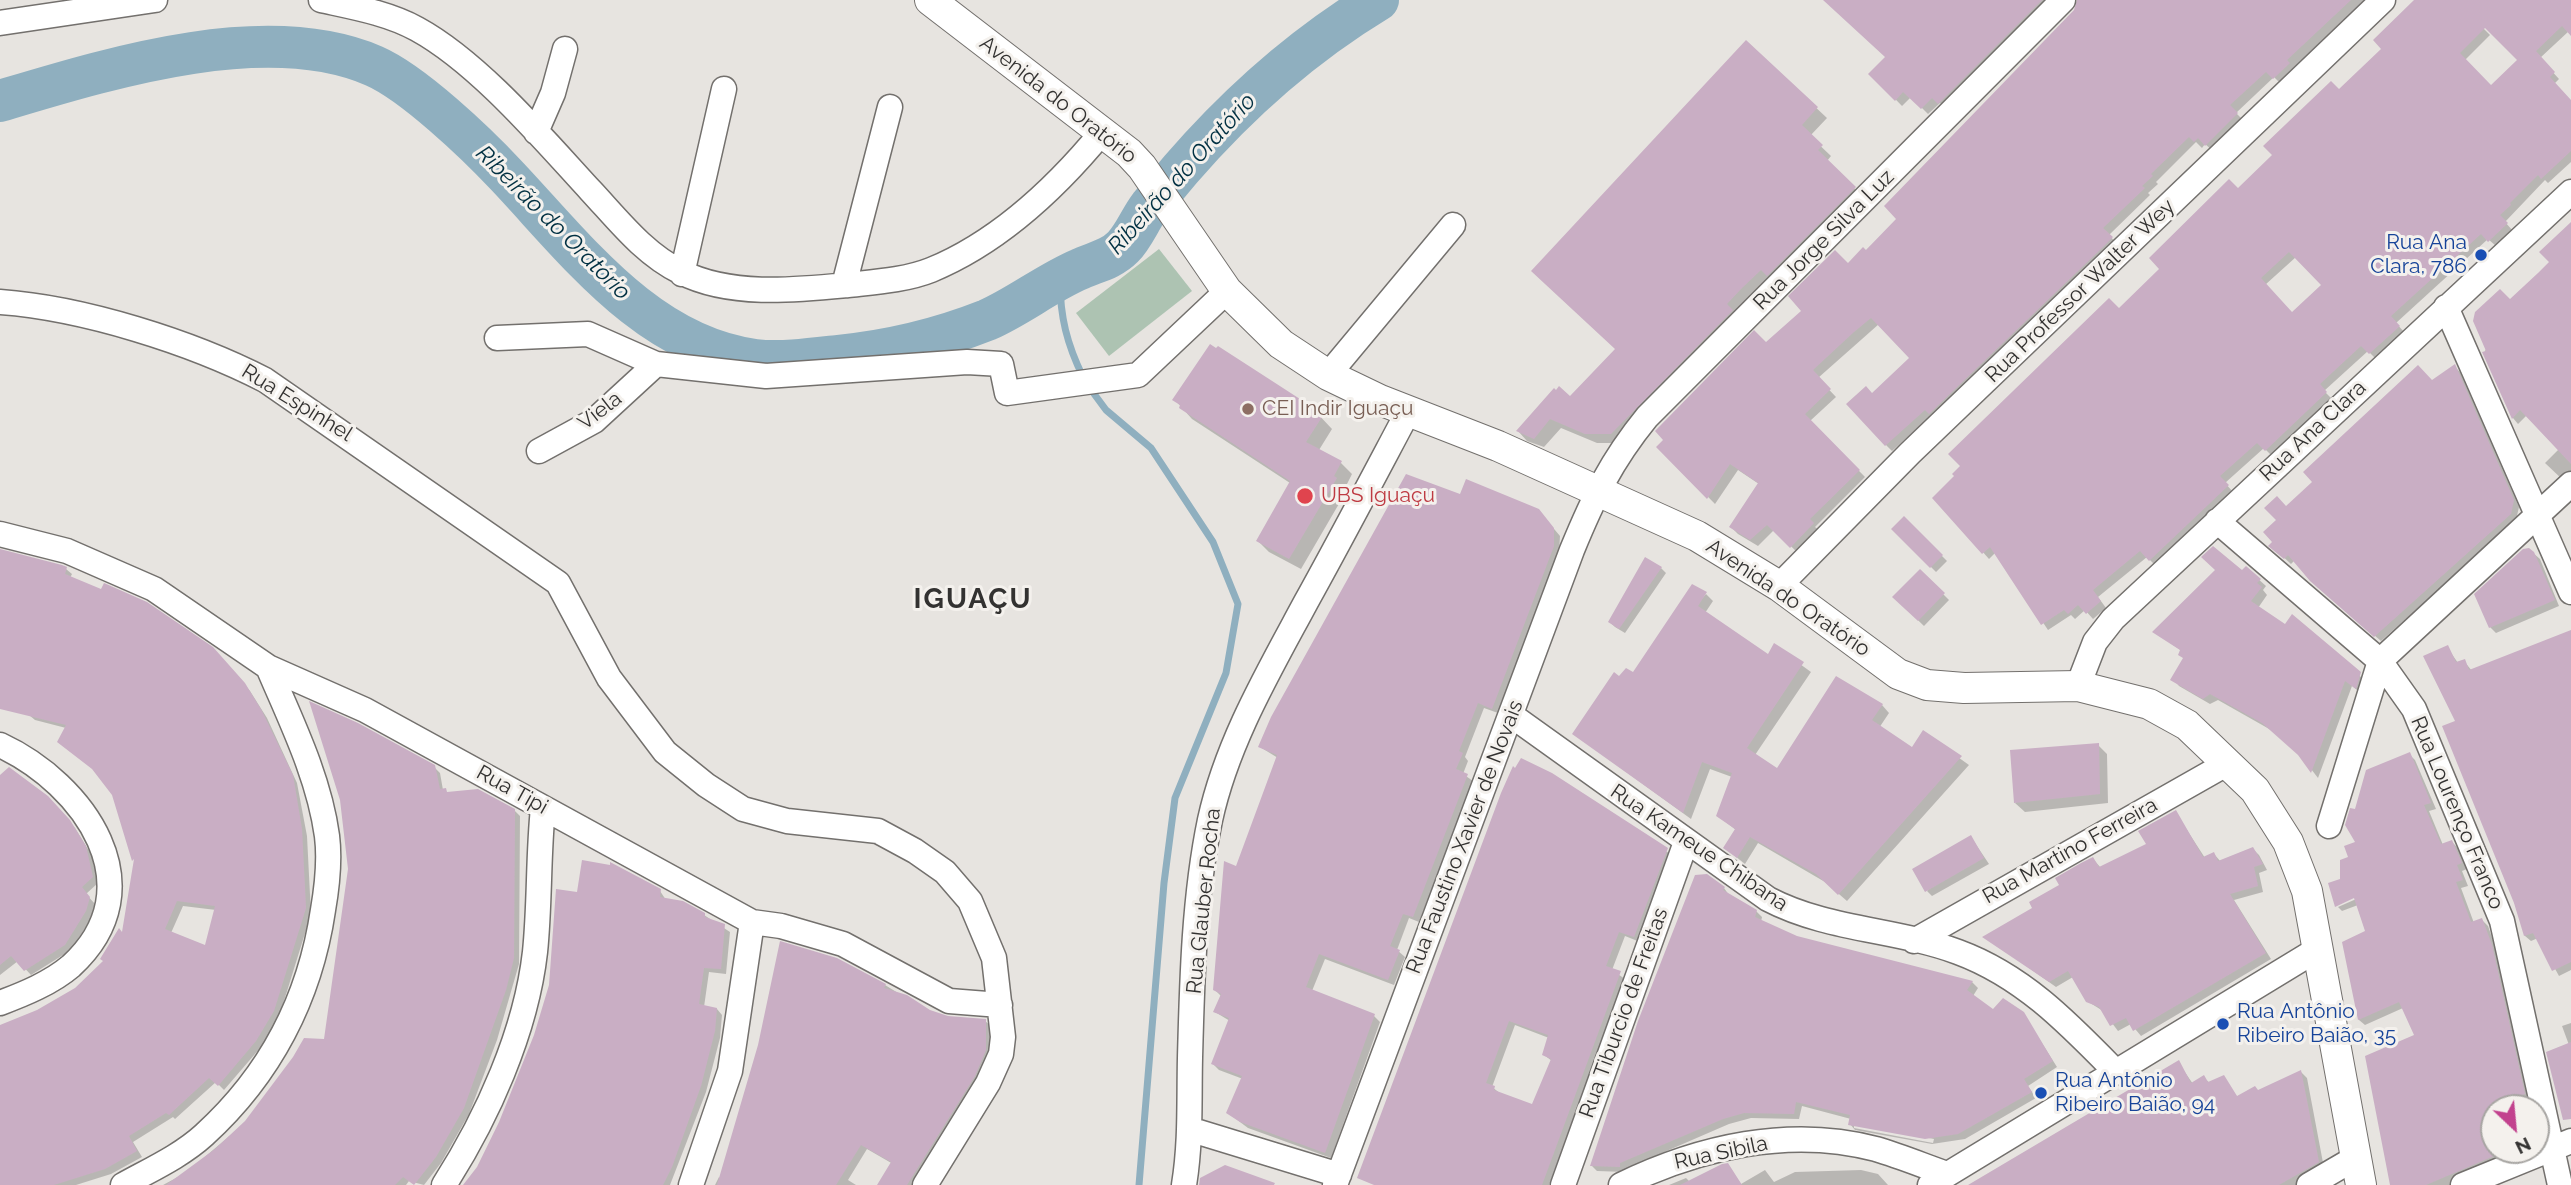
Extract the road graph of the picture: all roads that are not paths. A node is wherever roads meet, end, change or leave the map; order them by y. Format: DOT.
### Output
graph roads {
  1 [pos="152,0"];
  2 [pos="321,0"];
  3 [pos="930,0"];
  4 [pos="2063,0"];
  5 [pos="2384,0"];
  6 [pos="3,23"];
  7 [pos="565,48"];
  8 [pos="724,89"];
  9 [pos="890,107"];
  10 [pos="1103,131"];
  11 [pos="536,132"];
  12 [pos="2571,192"];
  13 [pos="1453,225"];
  14 [pos="682,274"];
  15 [pos="844,285"];
  16 [pos="1222,285"];
  17 [pos="0,302"];
  18 [pos="2446,307"];
  19 [pos="497,338"];
  20 [pos="656,364"];
  21 [pos="1328,375"];
  22 [pos="1409,410"];
  23 [pos="539,451"];
  24 [pos="2571,484"];
  25 [pos="1597,489"];
  26 [pos="2539,515"];
  27 [pos="2217,521"];
  28 [pos="0,534"];
  29 [pos="1779,586"];
  30 [pos="2571,592"];
  31 [pos="2380,661"];
  32 [pos="268,667"];
  33 [pos="2078,686"];
  34 [pos="1511,715"];
  35 [pos="0,745"];
  36 [pos="2228,763"];
  37 [pos="543,808"];
  38 [pos="2329,826"];
  39 [pos="1686,842"];
  40 [pos="751,922"];
  41 [pos="1914,942"];
  42 [pos="2318,949"];
  43 [pos="0,1003"];
  44 [pos="1000,1005"];
  45 [pos="2115,1071"];
  46 [pos="1192,1129"];
  47 [pos="2562,1145"];
  48 [pos="2359,1171"];
  49 [pos="1938,1179"];
  50 [pos="1337,1180"];
  51 [pos="123,1185"];
  52 [pos="443,1185"];
  53 [pos="691,1185"];
  54 [pos="925,1185"];
  55 [pos="1184,1185"];
  56 [pos="1563,1185"];
  57 [pos="1621,1185"];
  58 [pos="2309,1185"];
  59 [pos="2463,1185"];
  60 [pos="2560,1185"];
  1 -- 6 [label="street"];
  2 -- 11 [label="street"];
  3 -- 10 [label="main road, Avenida do Oratório"];
  4 -- 25 [label="street, Rua Jorge Silva Luz"];
  5 -- 29 [label="street, Rua Professor Walter Wey"];
  7 -- 11 [label="street"];
  8 -- 14 [label="street"];
  9 -- 15 [label="street"];
  10 -- 15 [label="street"];
  10 -- 16 [label="main road, Avenida do Oratório"];
  11 -- 14 [label="street"];
  12 -- 18 [label="street, Rua Ana Clara"];
  13 -- 21 [label="street"];
  14 -- 15 [label="street"];
  16 -- 20 [label="street"];
  16 -- 21 [label="main road, Avenida do Oratório"];
  17 -- 44 [label="street, Rua Espinhel"];
  18 -- 26 [label="street"];
  18 -- 27 [label="street, Rua Ana Clara"];
  19 -- 20 [label="street"];
  20 -- 23 [label="street, Viela"];
  21 -- 22 [label="main road, Avenida do Oratório"];
  22 -- 25 [label="main road, Avenida do Oratório"];
  22 -- 46 [label="street, Rua Glauber Rocha"];
  24 -- 26 [label="street"];
  25 -- 29 [label="main road, Avenida do Oratório"];
  25 -- 34 [label="street, Rua Faustino Xavier de Novais"];
  26 -- 30 [label="street"];
  26 -- 31 [label="street"];
  27 -- 31 [label="street, Rua Lourenço Franco"];
  27 -- 33 [label="street, Rua Ana Clara"];
  28 -- 32 [label="street, Rua Tipi"];
  29 -- 33 [label="main road, Avenida do Oratório"];
  31 -- 38 [label="street"];
  31 -- 47 [label="street, Rua Lourenço Franco"];
  32 -- 37 [label="street, Rua Tipi"];
  32 -- 51 [label="street"];
  33 -- 36 [label="main road, Avenida do Oratório"];
  34 -- 39 [label="street, Rua Kameue Chibana"];
  34 -- 50 [label="street, Rua Faustino Xavier de Novais"];
  35 -- 43 [label="street"];
  36 -- 41 [label="street, Rua Martino Ferreira"];
  36 -- 42 [label="main road, Avenida do Oratório"];
  37 -- 40 [label="street, Rua Tipi"];
  37 -- 52 [label="street"];
  39 -- 41 [label="street, Rua Kameue Chibana"];
  39 -- 56 [label="street, Rua Tiburcio de Freitas"];
  40 -- 44 [label="street, Rua Tipi"];
  40 -- 53 [label="street"];
  41 -- 45 [label="street, Rua Kameue Chibana"];
  42 -- 45 [label="street"];
  42 -- 48 [label="main road, Avenida do Oratório"];
  44 -- 54 [label="street"];
  45 -- 49 [label="street"];
  46 -- 50 [label="street"];
  46 -- 55 [label="street, Rua Glauber Rocha"];
  47 -- 59 [label="street"];
  47 -- 60 [label="street, Rua Lourenço Franco"];
  48 -- 58 [label="street"];
  49 -- 57 [label="street, Rua Sibila"];
}
